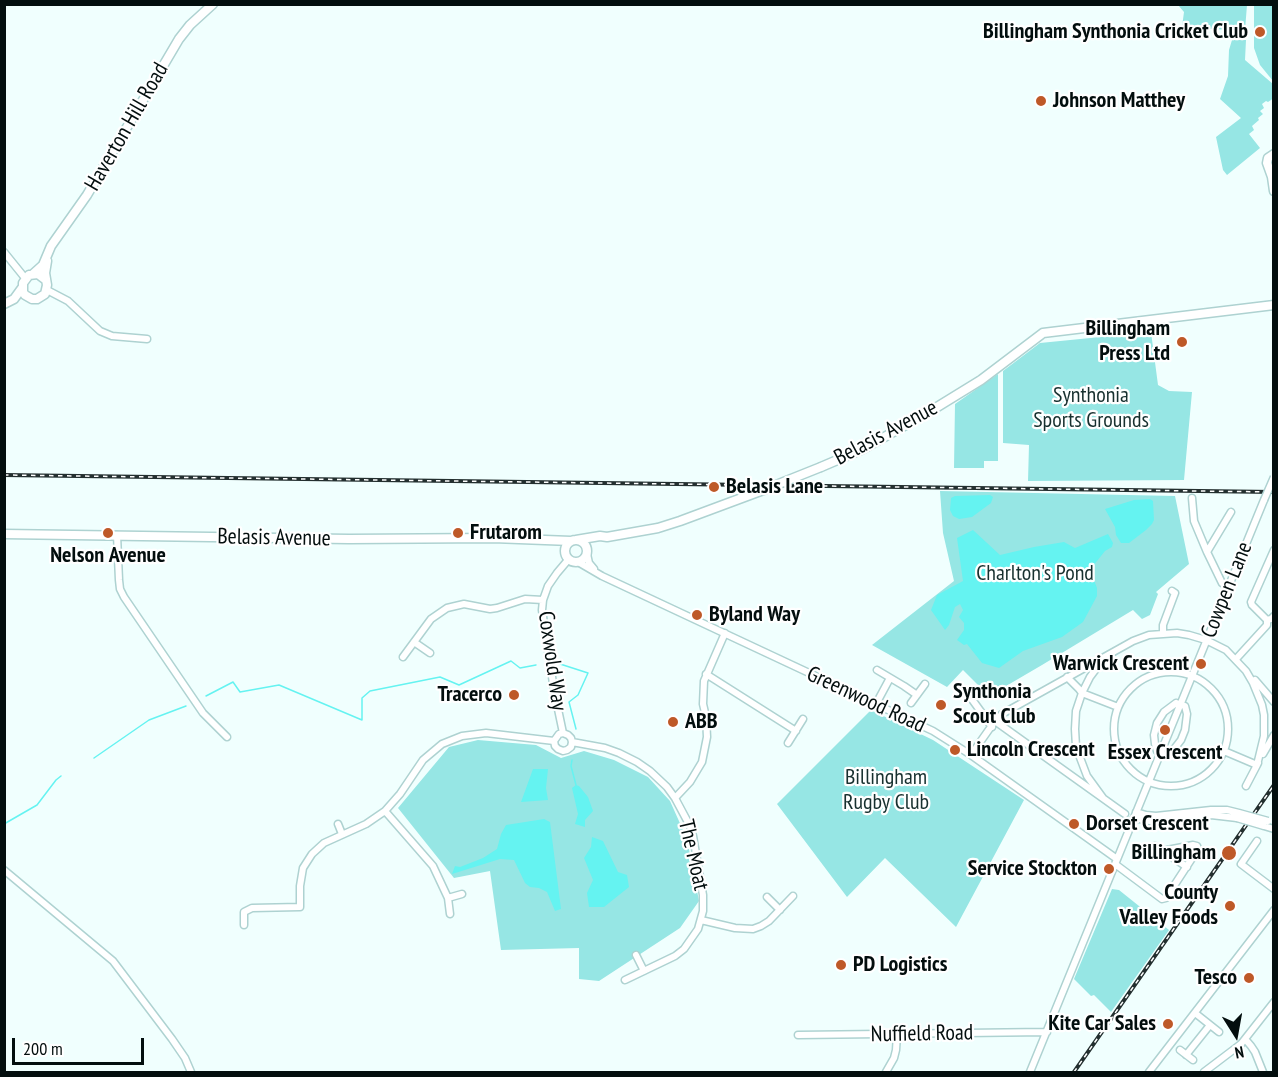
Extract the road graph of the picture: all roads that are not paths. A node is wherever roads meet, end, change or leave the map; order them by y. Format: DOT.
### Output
graph roads {
  1 [pos="213,4"];
  2 [pos="1274,154"];
  3 [pos="1274,191"];
  4 [pos="4,252"];
  5 [pos="47,256"];
  6 [pos="29,276"];
  7 [pos="46,285"];
  8 [pos="22,288"];
  9 [pos="32,299"];
  10 [pos="6,304"];
  11 [pos="1274,305"];
  12 [pos="1274,313"];
  13 [pos="1113,328"];
  14 [pos="147,339"];
  15 [pos="1034,340"];
  16 [pos="1274,477"];
  17 [pos="1192,498"];
  18 [pos="1231,512"];
  19 [pos="4,534"];
  20 [pos="117,535"];
  21 [pos="607,537"];
  22 [pos="543,539"];
  23 [pos="573,540"];
  24 [pos="1274,550"];
  25 [pos="587,552"];
  26 [pos="1208,552"];
  27 [pos="567,557"];
  28 [pos="578,562"];
  29 [pos="596,572"];
  30 [pos="1228,587"];
  31 [pos="1172,591"];
  32 [pos="543,600"];
  33 [pos="1274,616"];
  34 [pos="1267,620"];
  35 [pos="725,633"];
  36 [pos="1163,633"];
  37 [pos="1206,640"];
  38 [pos="414,642"];
  39 [pos="430,652"];
  40 [pos="1113,652"];
  41 [pos="403,657"];
  42 [pos="1236,659"];
  43 [pos="877,670"];
  44 [pos="1246,671"];
  45 [pos="706,674"];
  46 [pos="1191,676"];
  47 [pos="1067,677"];
  48 [pos="890,678"];
  49 [pos="925,684"];
  50 [pos="1082,693"];
  51 [pos="916,695"];
  52 [pos="970,697"];
  53 [pos="1274,702"];
  54 [pos="911,703"];
  55 [pos="876,704"];
  56 [pos="1180,704"];
  57 [pos="1118,707"];
  58 [pos="803,719"];
  59 [pos="994,724"];
  60 [pos="796,731"];
  61 [pos="563,733"];
  62 [pos="1274,735"];
  63 [pos="227,737"];
  64 [pos="554,741"];
  65 [pos="572,742"];
  66 [pos="788,743"];
  67 [pos="1224,751"];
  68 [pos="1160,753"];
  69 [pos="971,755"];
  70 [pos="1257,765"];
  71 [pos="1087,776"];
  72 [pos="1080,782"];
  73 [pos="1148,782"];
  74 [pos="1246,786"];
  75 [pos="675,798"];
  76 [pos="1103,798"];
  77 [pos="385,811"];
  78 [pos="1125,814"];
  79 [pos="1135,815"];
  80 [pos="1268,823"];
  81 [pos="338,824"];
  82 [pos="1274,829"];
  83 [pos="342,834"];
  84 [pos="1257,841"];
  85 [pos="1155,846"];
  86 [pos="1162,851"];
  87 [pos="1116,862"];
  88 [pos="1187,867"];
  89 [pos="4,870"];
  90 [pos="1274,889"];
  91 [pos="462,894"];
  92 [pos="793,896"];
  93 [pos="767,897"];
  94 [pos="448,898"];
  95 [pos="780,910"];
  96 [pos="1274,910"];
  97 [pos="450,914"];
  98 [pos="701,920"];
  99 [pos="244,925"];
  100 [pos="636,955"];
  101 [pos="644,971"];
  102 [pos="625,980"];
  103 [pos="1274,1002"];
  104 [pos="1195,1013"];
  105 [pos="1210,1025"];
  106 [pos="1047,1032"];
  107 [pos="1219,1032"];
  108 [pos="897,1034"];
  109 [pos="798,1035"];
  110 [pos="1245,1039"];
  111 [pos="1193,1060"];
  112 [pos="1212,1070"];
  113 [pos="191,1072"];
  114 [pos="886,1072"];
  115 [pos="1030,1072"];
  116 [pos="1149,1072"];
  117 [pos="1204,1072"];
  118 [pos="1263,1072"];
  1 -- 5 [label="main road, Haverton Hill Road"];
  2 -- 3 [label="main road"];
  4 -- 6 [label="street"];
  5 -- 6 [label="main road, Haverton Hill Road"];
  5 -- 7 [label="main road, Haverton Hill Road"];
  6 -- 7 [label="main road"];
  6 -- 8 [label="main road, Haverton Hill Road"];
  7 -- 9 [label="main road, Haverton Hill Road"];
  7 -- 14 [label="street"];
  8 -- 9 [label="main road"];
  8 -- 10 [label="main road, Haverton Hill Road"];
  9 -- 10 [label="main road, Haverton Hill Road"];
  11 -- 13 [label="main road"];
  12 -- 13 [label="main road"];
  13 -- 15 [label="main road"];
  13 -- 15 [label="main road, Belasis Avenue"];
  15 -- 21 [label="main road, Belasis Avenue, bridge"];
  16 -- 30 [label="street, Cowpen Lane, bridge"];
  17 -- 26 [label="street"];
  18 -- 26 [label="street"];
  19 -- 20 [label="main road, Belasis Avenue"];
  20 -- 22 [label="main road, Belasis Avenue"];
  20 -- 63 [label="street"];
  21 -- 23 [label="main road, Belasis Avenue"];
  21 -- 25 [label="main road, Belasis Avenue"];
  22 -- 23 [label="main road, Belasis Avenue"];
  22 -- 27 [label="main road"];
  23 -- 25 [label="main road"];
  23 -- 27 [label="main road"];
  24 -- 34 [label="street"];
  25 -- 28 [label="main road"];
  25 -- 29 [label="street"];
  26 -- 30 [label="street"];
  27 -- 28 [label="main road"];
  27 -- 32 [label="street, Coxwold Way"];
  28 -- 29 [label="street, Greenwood Road"];
  29 -- 35 [label="street, Greenwood Road"];
  30 -- 37 [label="street, Cowpen Lane"];
  31 -- 36 [label="street"];
  32 -- 38 [label="street"];
  32 -- 61 [label="street, Coxwold Way"];
  33 -- 34 [label="street"];
  34 -- 42 [label="street"];
  35 -- 45 [label="street"];
  35 -- 55 [label="street, Greenwood Road"];
  36 -- 37 [label="street"];
  36 -- 40 [label="street"];
  37 -- 42 [label="street"];
  37 -- 46 [label="street, Cowpen Lane"];
  38 -- 39 [label="street"];
  38 -- 41 [label="street"];
  40 -- 47 [label="street"];
  40 -- 50 [label="street"];
  42 -- 44 [label="street"];
  43 -- 48 [label="street"];
  44 -- 53 [label="street"];
  44 -- 70 [label="street"];
  45 -- 60 [label="street"];
  45 -- 75 [label="street"];
  46 -- 56 [label="street, Cowpen Lane"];
  46 -- 57 [label="street"];
  46 -- 67 [label="street"];
  47 -- 50 [label="street"];
  47 -- 59 [label="street"];
  48 -- 51 [label="street"];
  48 -- 55 [label="street"];
  49 -- 51 [label="street"];
  50 -- 57 [label="street"];
  50 -- 71 [label="street"];
  51 -- 54 [label="street"];
  52 -- 59 [label="street"];
  55 -- 69 [label="street, Greenwood Road"];
  56 -- 68 [label="street, Cowpen Lane"];
  56 -- 68 [label="street"];
  56 -- 68 [label="street"];
  57 -- 73 [label="street"];
  58 -- 60 [label="street"];
  59 -- 69 [label="street"];
  59 -- 72 [label="street"];
  60 -- 66 [label="street"];
  61 -- 64 [label="street"];
  61 -- 65 [label="street"];
  62 -- 70 [label="street"];
  64 -- 65 [label="street, The Moat"];
  64 -- 77 [label="street, The Moat"];
  65 -- 75 [label="street, The Moat"];
  67 -- 70 [label="street"];
  67 -- 73 [label="street"];
  68 -- 73 [label="street, Cowpen Lane"];
  69 -- 87 [label="street, Greenwood Road"];
  70 -- 74 [label="street"];
  71 -- 72 [label="street"];
  71 -- 76 [label="street"];
  72 -- 76 [label="street"];
  73 -- 79 [label="street, Cowpen Lane"];
  75 -- 98 [label="street, The Moat"];
  76 -- 78 [label="street"];
  77 -- 83 [label="street, The Moat"];
  77 -- 94 [label="street"];
  79 -- 80 [label="street, bridge"];
  79 -- 87 [label="street, Cowpen Lane"];
  80 -- 82 [label="street"];
  81 -- 83 [label="street"];
  83 -- 99 [label="street, The Moat"];
  84 -- 90 [label="street"];
  85 -- 86 [label="street"];
  86 -- 88 [label="street"];
  86 -- 88 [label="street"];
  87 -- 88 [label="street"];
  87 -- 106 [label="street, Cowpen Lane"];
  89 -- 113 [label="street"];
  91 -- 94 [label="street"];
  92 -- 95 [label="street"];
  93 -- 95 [label="street"];
  94 -- 97 [label="street"];
  95 -- 98 [label="street"];
  96 -- 104 [label="street"];
  98 -- 101 [label="street, The Moat"];
  100 -- 101 [label="street"];
  101 -- 102 [label="street, The Moat"];
  103 -- 110 [label="street"];
  104 -- 105 [label="street"];
  104 -- 116 [label="street"];
  105 -- 107 [label="street"];
  105 -- 111 [label="street"];
  106 -- 108 [label="street, Nuffield Road"];
  106 -- 115 [label="street, Cowpen Lane"];
  108 -- 109 [label="street, Nuffield Road"];
  108 -- 114 [label="street"];
  110 -- 112 [label="street"];
  110 -- 118 [label="street"];
  112 -- 117 [label="street"];
}
